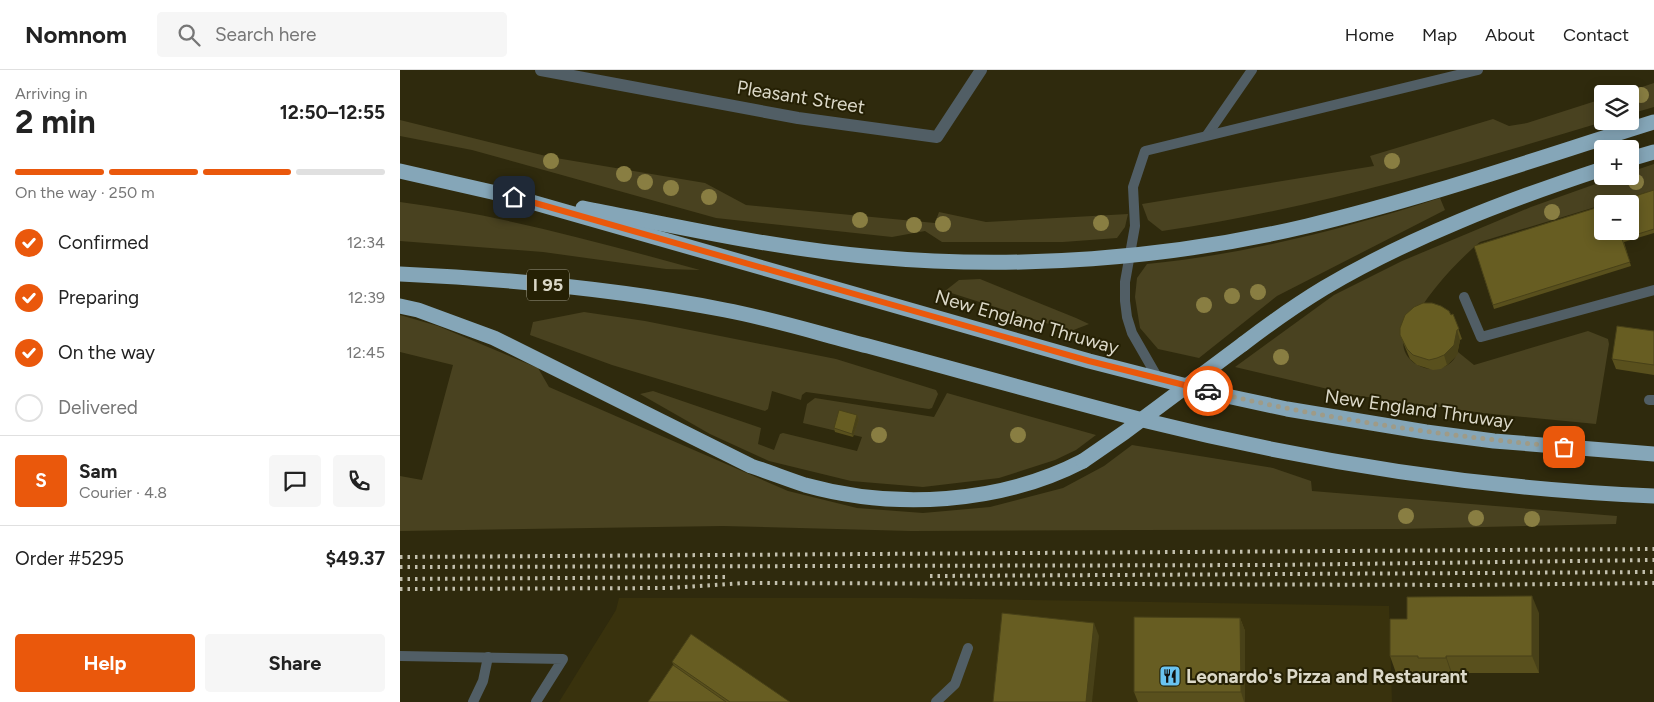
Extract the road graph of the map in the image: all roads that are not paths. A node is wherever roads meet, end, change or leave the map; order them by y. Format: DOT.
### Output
graph roads {
  1 [pos="541,70"];
  2 [pos="981,70"];
  3 [pos="1252,70"];
  4 [pos="1478,70"];
  5 [pos="1654,122"];
  6 [pos="1207,135"];
  7 [pos="1654,152"];
  8 [pos="1639,156"];
  9 [pos="400,171"];
  10 [pos="1594,172"];
  11 [pos="442,180"];
  12 [pos="1130,255"];
  13 [pos="400,274"];
  14 [pos="1654,290"];
  15 [pos="1464,296"];
  16 [pos="400,306"];
  17 [pos="1159,380"];
  18 [pos="1654,454"];
  19 [pos="1654,496"];
  20 [pos="968,648"];
  21 [pos="400,656"];
  22 [pos="488,657"];
  23 [pos="473,702"];
  24 [pos="536,702"];
  25 [pos="936,702"];
  1 -- 2 [label="street, Pleasant Street"];
  3 -- 6 [label="lane"];
  4 -- 6 [label="lane"];
  5 -- 12 [label="highway"];
  6 -- 12 [label="lane"];
  7 -- 8 [label="highway"];
  9 -- 11 [label="highway, New England Thruway"];
  10 -- 16 [label="highway, bridge"];
  11 -- 12 [label="highway"];
  11 -- 17 [label="highway, New England Thruway"];
  12 -- 17 [label="lane"];
  13 -- 19 [label="highway, I 95"];
  14 -- 15 [label="lane"];
  17 -- 18 [label="highway, New England Thruway"];
  20 -- 25 [label="lane"];
  21 -- 22 [label="lane"];
  22 -- 23 [label="lane"];
  22 -- 24 [label="lane"];
}
